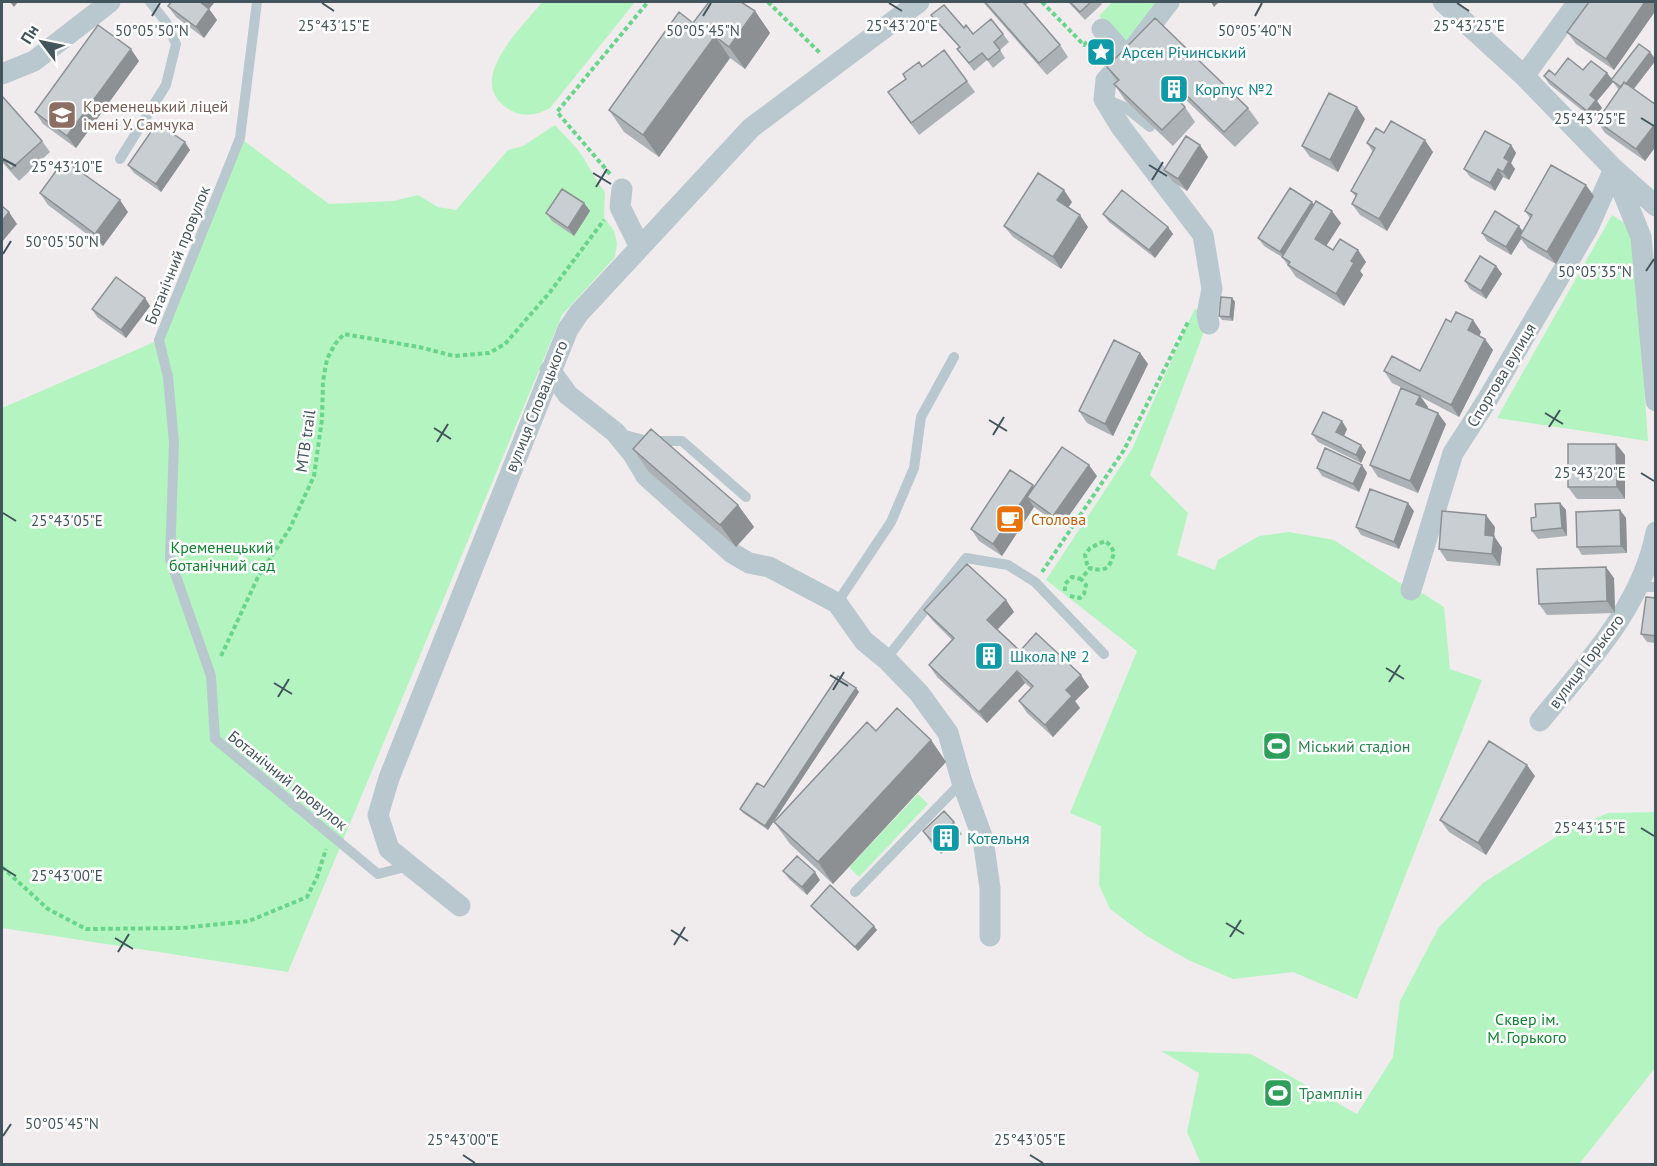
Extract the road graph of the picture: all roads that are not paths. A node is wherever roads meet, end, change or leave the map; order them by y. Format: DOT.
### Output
graph roads {
  1 [pos="110,2"];
  2 [pos="150,2"];
  3 [pos="257,2"];
  4 [pos="919,2"];
  5 [pos="1169,2"];
  6 [pos="1443,2"];
  7 [pos="1578,2"];
  8 [pos="1102,29"];
  9 [pos="1127,57"];
  10 [pos="2,74"];
  11 [pos="1524,76"];
  12 [pos="1104,99"];
  13 [pos="1150,127"];
  14 [pos="120,159"];
  15 [pos="1614,170"];
  16 [pos="622,189"];
  17 [pos="1656,206"];
  18 [pos="640,247"];
  19 [pos="1200,321"];
  20 [pos="954,357"];
  21 [pos="550,370"];
  22 [pos="1656,401"];
  23 [pos="615,432"];
  24 [pos="747,497"];
  25 [pos="1656,532"];
  26 [pos="1647,587"];
  27 [pos="1411,590"];
  28 [pos="837,603"];
  29 [pos="1104,654"];
  30 [pos="886,658"];
  31 [pos="1540,721"];
  32 [pos="962,782"];
  33 [pos="409,866"];
  34 [pos="855,892"];
  35 [pos="460,906"];
  36 [pos="990,936"];
  1 -- 10 [label="street"];
  2 -- 14 [label="lane"];
  3 -- 33 [label="lane, Ботанічний провулок"];
  4 -- 18 [label="street, вулиця Словацького"];
  5 -- 9 [label="street"];
  6 -- 11 [label="street"];
  7 -- 11 [label="street"];
  8 -- 9 [label="street"];
  9 -- 12 [label="street"];
  11 -- 15 [label="street"];
  12 -- 13 [label="lane"];
  12 -- 19 [label="street"];
  15 -- 17 [label="street"];
  15 -- 22 [label="street"];
  15 -- 27 [label="street, Спортова вулиця"];
  16 -- 18 [label="street"];
  18 -- 21 [label="street, вулиця Словацького"];
  20 -- 28 [label="lane"];
  21 -- 23 [label="street"];
  21 -- 33 [label="street, вулиця Словацького"];
  23 -- 24 [label="lane"];
  23 -- 28 [label="street"];
  25 -- 26 [label="street, вулиця Горького"];
  26 -- 31 [label="street, вулиця Горького"];
  28 -- 30 [label="street"];
  29 -- 30 [label="lane"];
  30 -- 32 [label="street"];
  32 -- 34 [label="lane"];
  32 -- 36 [label="street"];
  33 -- 35 [label="street, вулиця Словацького"];
}
